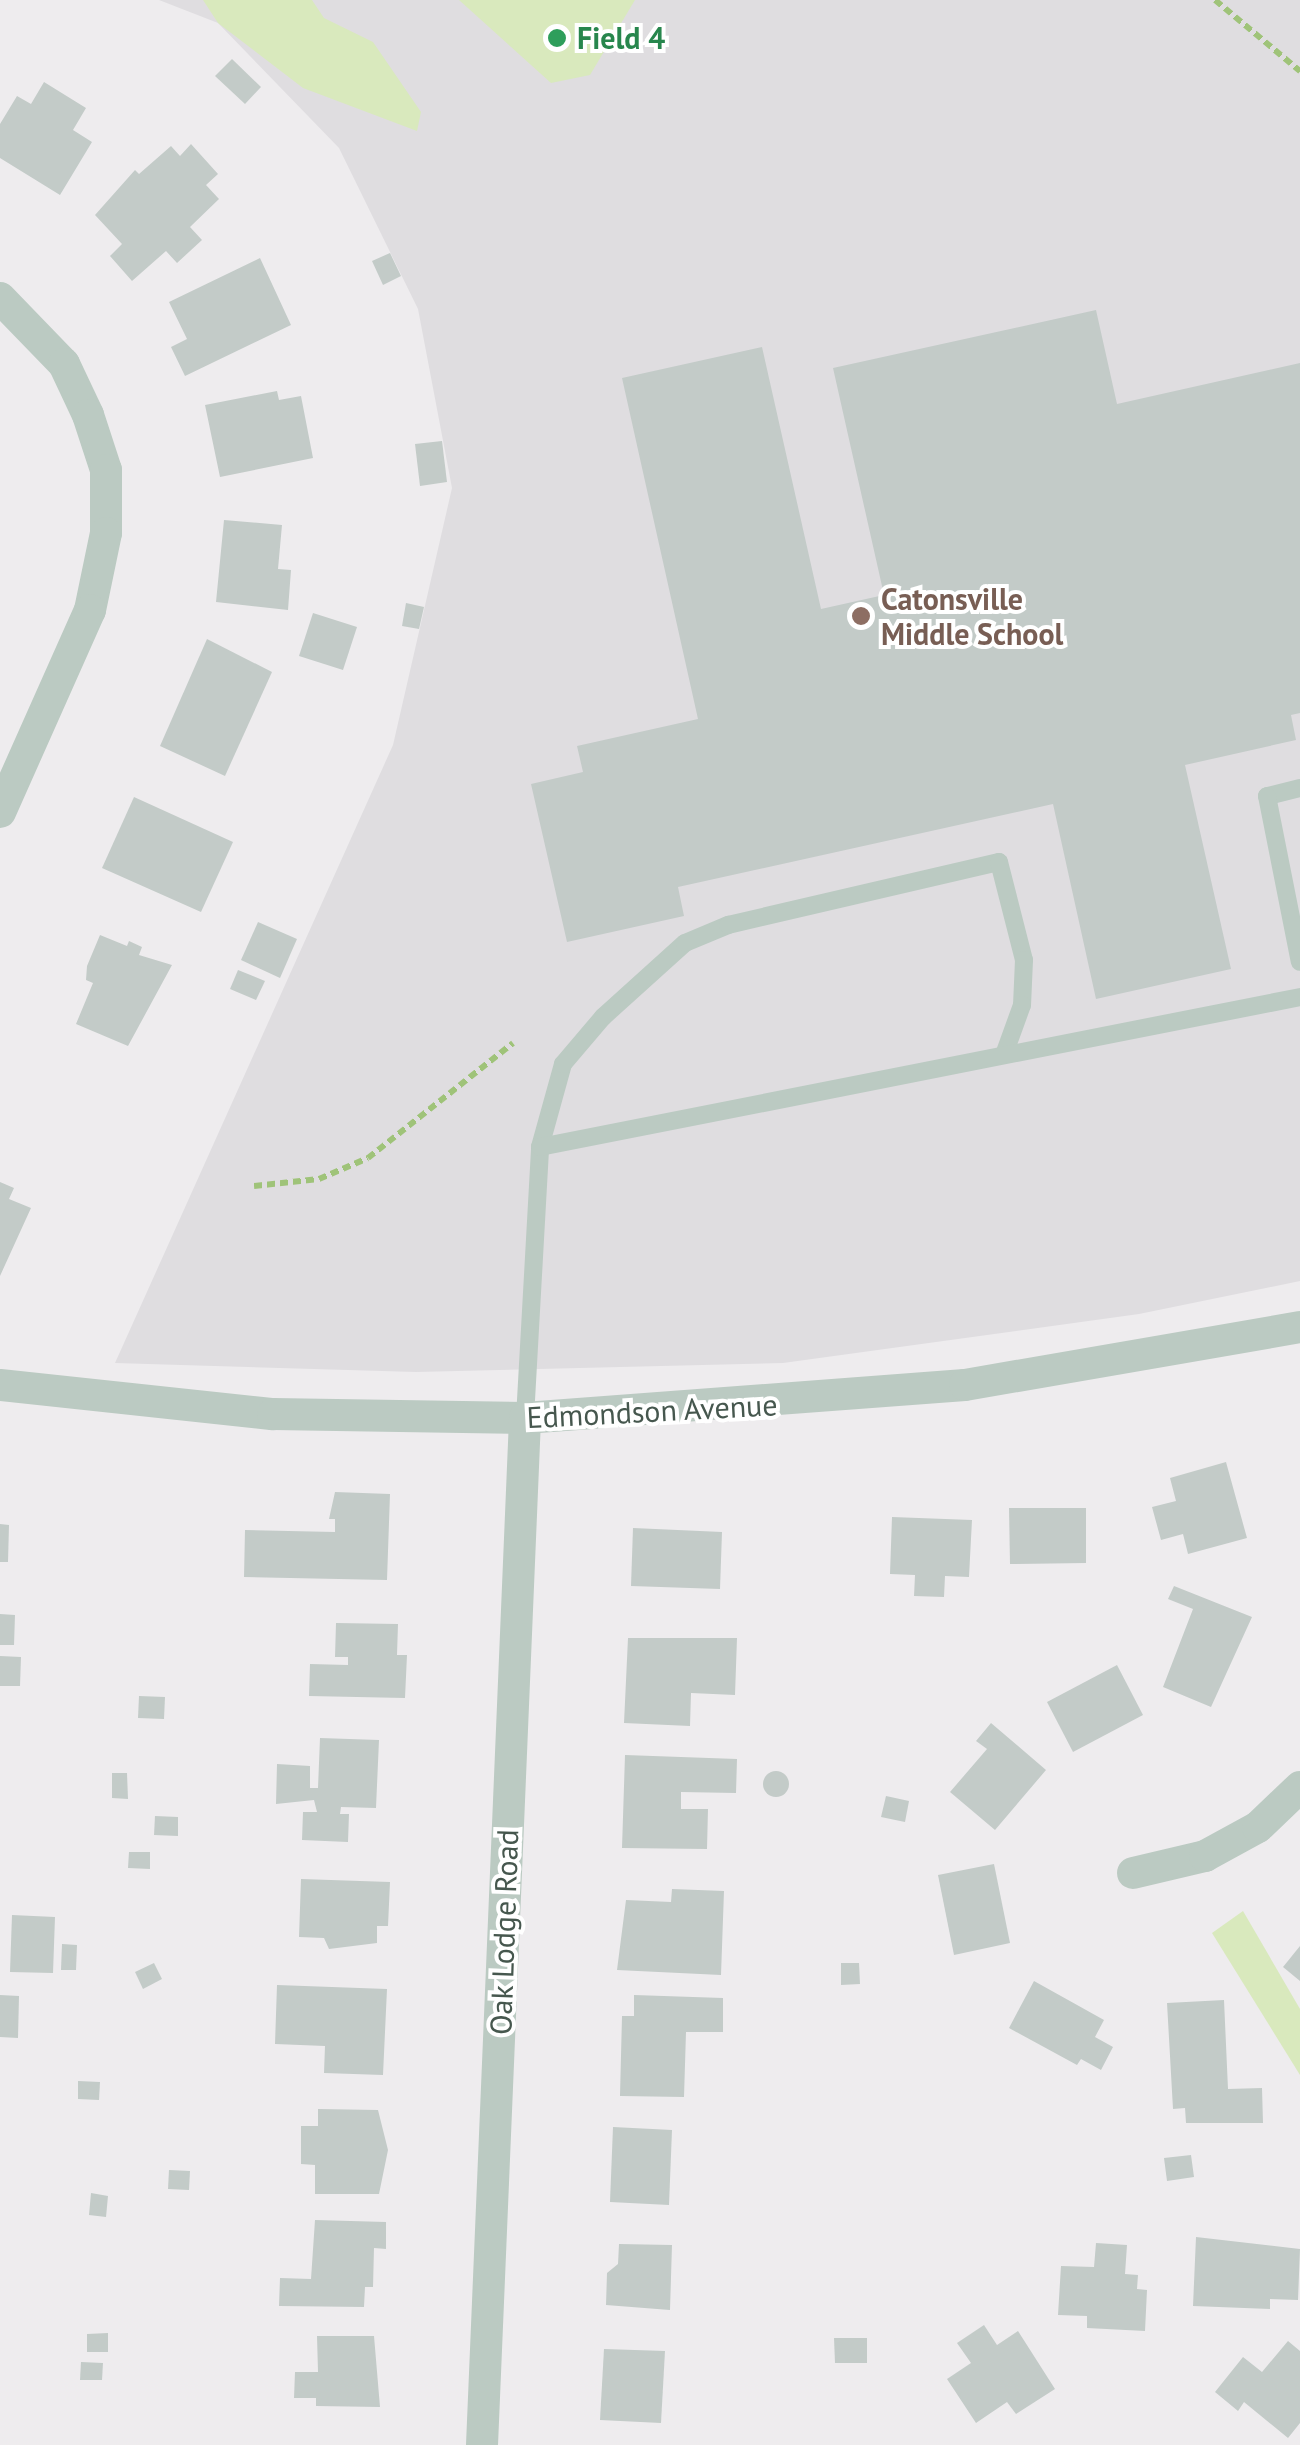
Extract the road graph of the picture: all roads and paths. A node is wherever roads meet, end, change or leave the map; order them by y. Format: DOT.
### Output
graph roads {
  1 [pos="1215,0"];
  2 [pos="1300,71"];
  3 [pos="0,298"];
  4 [pos="1300,788"];
  5 [pos="0,812"];
  6 [pos="1300,962"];
  7 [pos="1300,996"];
  8 [pos="513,1043"];
  9 [pos="1005,1052"];
  10 [pos="540,1147"];
  11 [pos="254,1186"];
  12 [pos="1300,1326"];
  13 [pos="0,1385"];
  14 [pos="525,1418"];
  15 [pos="1300,1787"];
  16 [pos="1134,1873"];
  17 [pos="482,2445"];
  1 -- 2 [label="path"];
  3 -- 5 [label="street"];
  4 -- 6 [label="lane"];
  7 -- 9 [label="lane"];
  8 -- 11 [label="path"];
  9 -- 10 [label="lane"];
  9 -- 10 [label="lane"];
  10 -- 14 [label="lane"];
  12 -- 14 [label="street, Edmondson Avenue"];
  13 -- 14 [label="street, Edmondson Avenue"];
  14 -- 17 [label="street, Oak Lodge Road"];
  15 -- 16 [label="street"];
}
